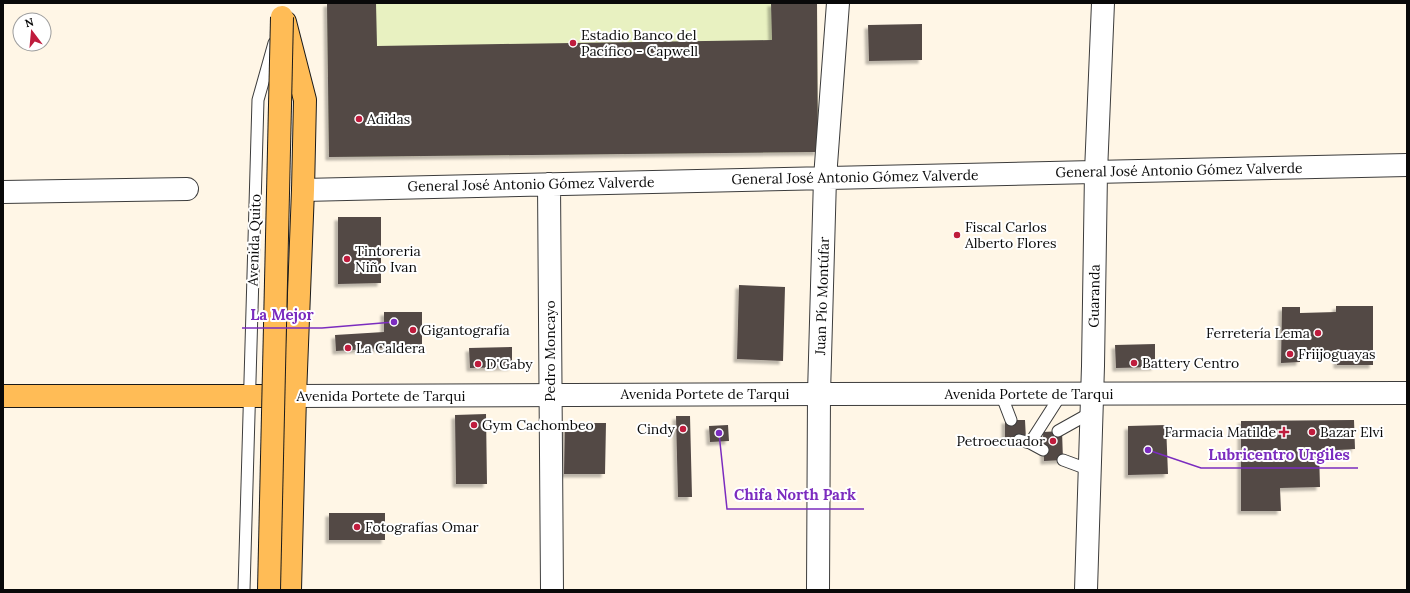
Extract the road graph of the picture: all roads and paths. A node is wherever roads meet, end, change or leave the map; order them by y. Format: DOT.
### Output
graph roads {
  1 [pos="838,3"];
  2 [pos="1103,3"];
  3 [pos="283,11"];
  4 [pos="1407,165"];
  5 [pos="1096,172"];
  6 [pos="825,178"];
  7 [pos="549,184"];
  8 [pos="187,189"];
  9 [pos="303,190"];
  10 [pos="3,192"];
  11 [pos="1062,393"];
  12 [pos="1407,393"];
  13 [pos="819,394"];
  14 [pos="1001,394"];
  15 [pos="550,395"];
  16 [pos="3,396"];
  17 [pos="249,396"];
  18 [pos="295,396"];
  19 [pos="1092,403"];
  20 [pos="1012,420"];
  21 [pos="1058,431"];
  22 [pos="1019,440"];
  23 [pos="1030,443"];
  24 [pos="1043,450"];
  25 [pos="1063,460"];
  26 [pos="1090,470"];
  27 [pos="244,590"];
  28 [pos="269,590"];
  29 [pos="290,590"];
  30 [pos="552,590"];
  31 [pos="818,590"];
  32 [pos="1086,590"];
  1 -- 6 [label="street, Juan Pío Montúfar"];
  2 -- 5 [label="street, Guaranda"];
  3 -- 9 [label="main road"];
  3 -- 17 [label="lane, Avenida Quito"];
  3 -- 28 [label="main road, Avenida Quito, bridge"];
  4 -- 5 [label="street, General José Antonio Gómez Valverde"];
  5 -- 6 [label="street, General José Antonio Gómez Valverde"];
  5 -- 19 [label="street, Guaranda"];
  6 -- 7 [label="street, General José Antonio Gómez Valverde"];
  6 -- 13 [label="street, Juan Pío Montúfar"];
  7 -- 9 [label="street, General José Antonio Gómez Valverde"];
  7 -- 15 [label="street, Pedro Moncayo"];
  8 -- 10 [label="street"];
  9 -- 18 [label="main road"];
  11 -- 14 [label="street, Avenida Portete de Tarqui"];
  11 -- 19 [label="street, Avenida Portete de Tarqui"];
  11 -- 23 [label="lane"];
  12 -- 19 [label="street, Avenida Portete de Tarqui"];
  13 -- 14 [label="street, Avenida Portete de Tarqui"];
  13 -- 15 [label="street, Avenida Portete de Tarqui"];
  13 -- 31 [label="street, Juan Pío Montúfar"];
  14 -- 20 [label="lane"];
  15 -- 18 [label="street, Avenida Portete de Tarqui"];
  15 -- 30 [label="street, Pedro Moncayo"];
  16 -- 17 [label="main road, Avenida Portete de Tarqui"];
  17 -- 18 [label="main road, Avenida Portete de Tarqui"];
  17 -- 27 [label="lane, Avenida Quito"];
  18 -- 29 [label="main road"];
  19 -- 21 [label="lane"];
  19 -- 26 [label="street, Guaranda"];
  22 -- 23 [label="lane"];
  23 -- 24 [label="lane"];
  25 -- 26 [label="lane"];
  26 -- 32 [label="street, Guaranda"];
}
